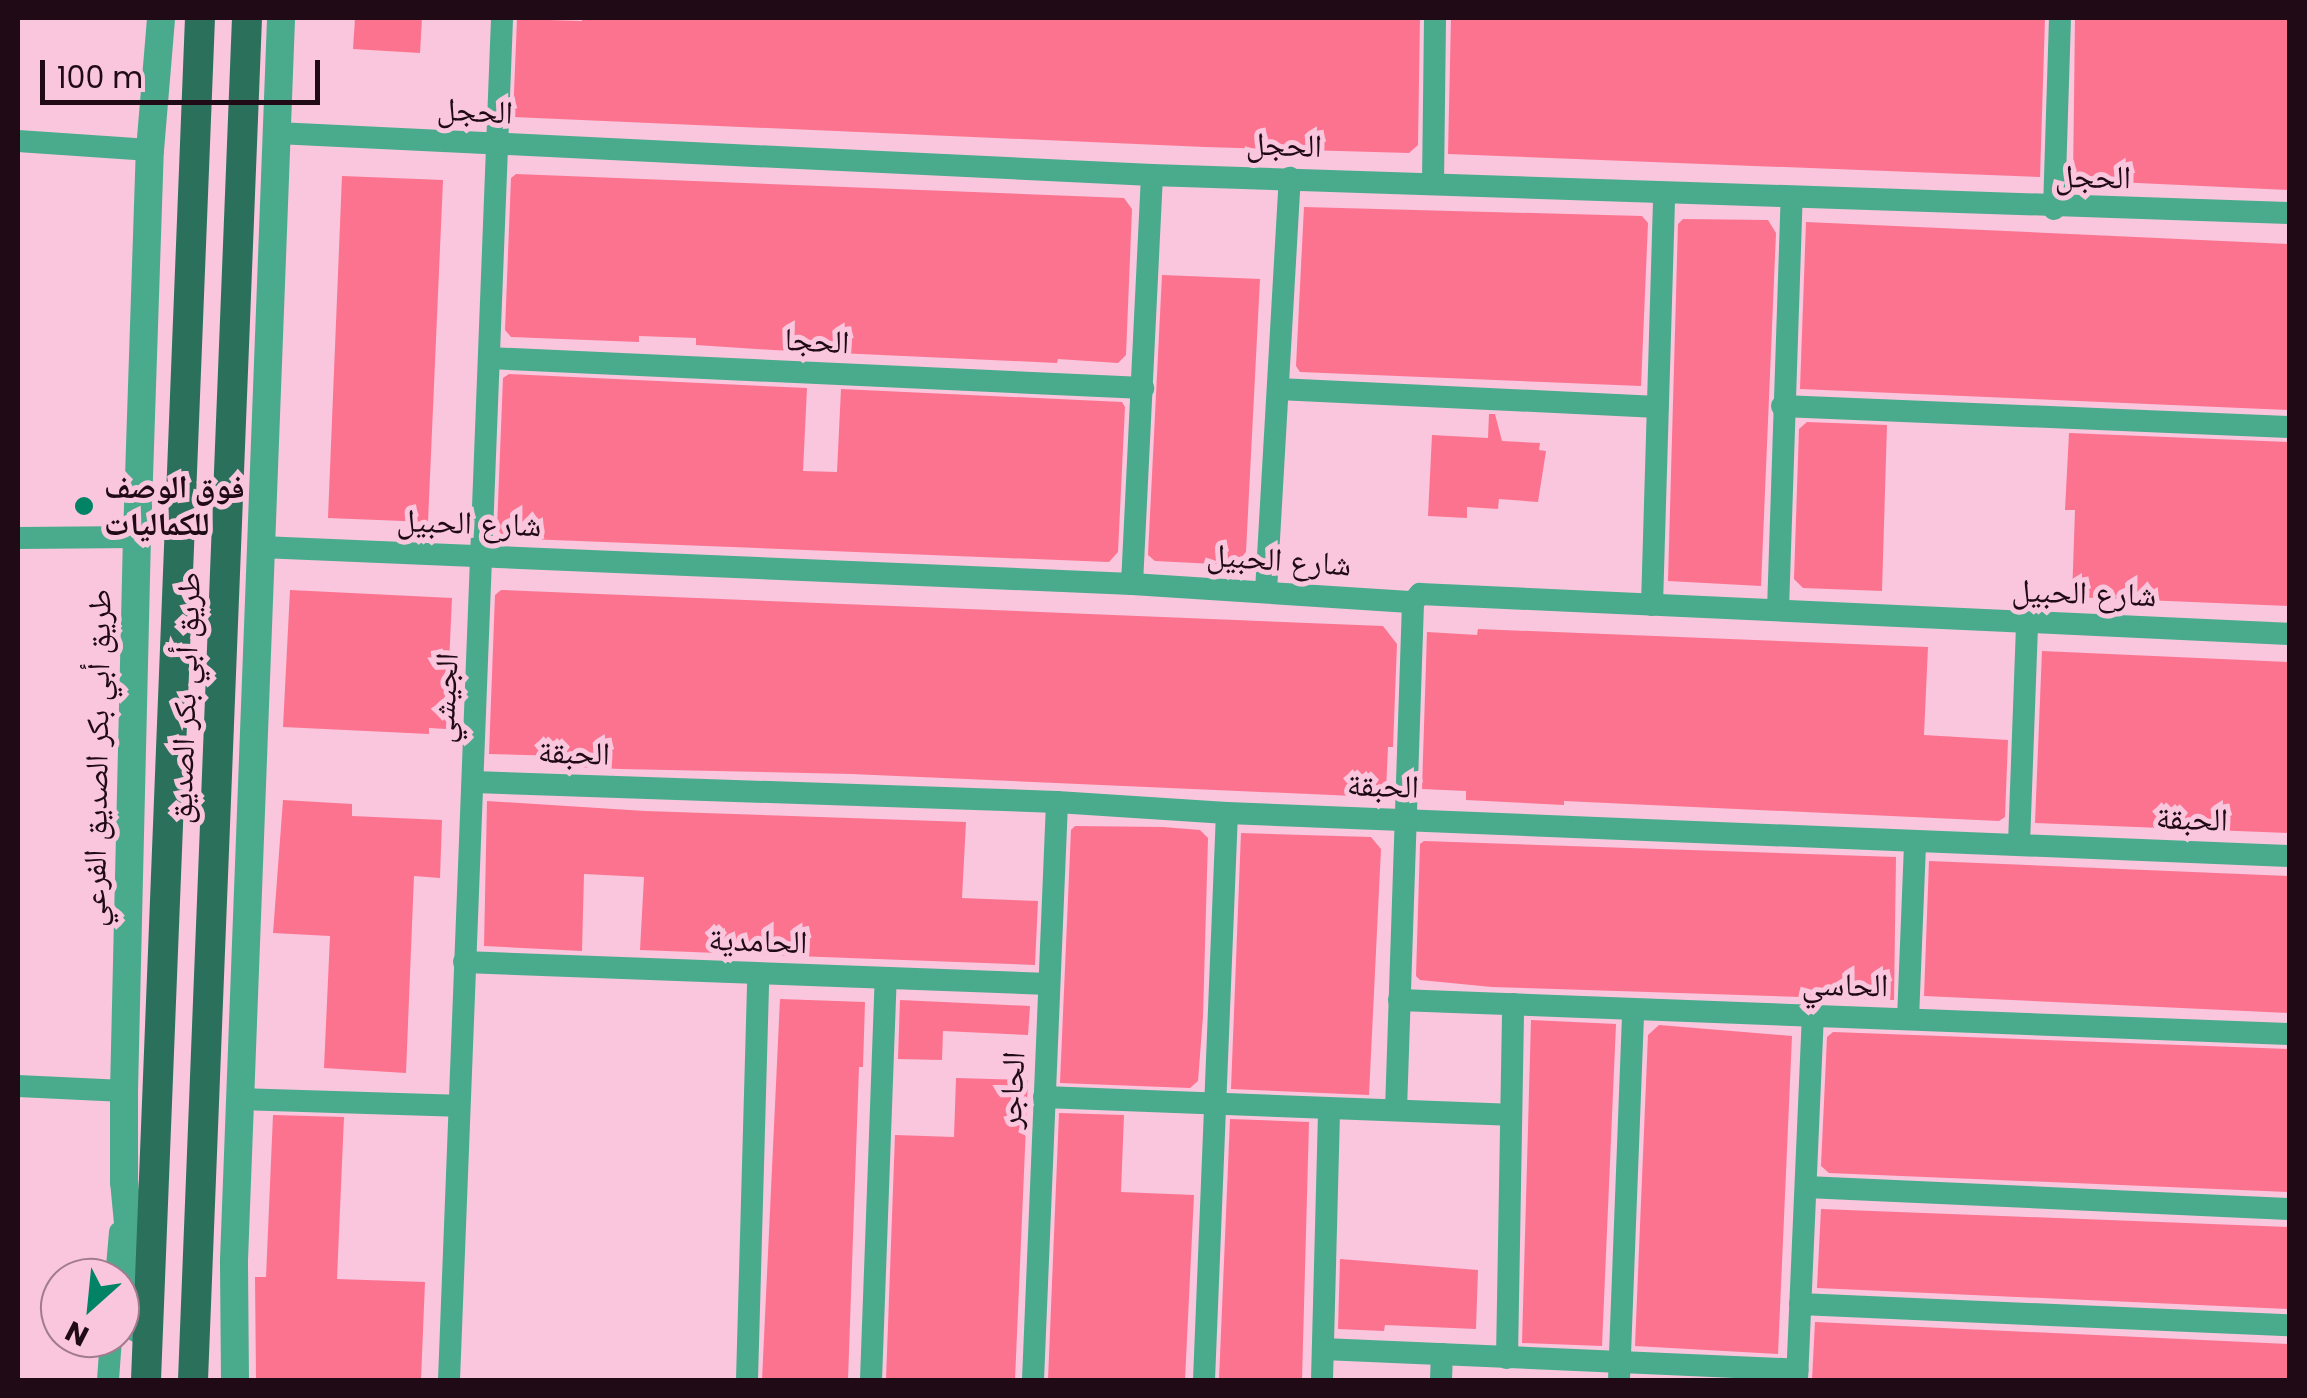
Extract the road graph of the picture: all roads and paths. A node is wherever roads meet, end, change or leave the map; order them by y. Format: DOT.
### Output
graph roads {
  1 [pos="161,18"];
  2 [pos="200,18"];
  3 [pos="247,18"];
  4 [pos="281,18"];
  5 [pos="502,18"];
  6 [pos="1435,18"];
  7 [pos="2060,18"];
  8 [pos="277,133"];
  9 [pos="18,141"];
  10 [pos="498,145"];
  11 [pos="150,150"];
  12 [pos="1152,175"];
  13 [pos="1290,178"];
  14 [pos="1432,182"];
  15 [pos="1664,193"];
  16 [pos="1792,197"];
  17 [pos="2054,209"];
  18 [pos="2290,213"];
  19 [pos="489,358"];
  20 [pos="1142,388"];
  21 [pos="1278,389"];
  22 [pos="1782,406"];
  23 [pos="1658,407"];
  24 [pos="2290,428"];
  25 [pos="137,537"];
  26 [pos="18,538"];
  27 [pos="261,547"];
  28 [pos="484,556"];
  29 [pos="1132,584"];
  30 [pos="1266,591"];
  31 [pos="1413,602"];
  32 [pos="1652,605"];
  33 [pos="1778,610"];
  34 [pos="2026,623"];
  35 [pos="2290,634"];
  36 [pos="474,782"];
  37 [pos="1057,802"];
  38 [pos="1227,813"];
  39 [pos="1404,819"];
  40 [pos="1915,842"];
  41 [pos="2018,844"];
  42 [pos="2290,856"];
  43 [pos="464,962"];
  44 [pos="758,974"];
  45 [pos="886,979"];
  46 [pos="1049,984"];
  47 [pos="1399,1000"];
  48 [pos="1513,1004"];
  49 [pos="1632,1011"];
  50 [pos="1813,1018"];
  51 [pos="1908,1019"];
  52 [pos="2290,1034"];
  53 [pos="18,1086"];
  54 [pos="124,1091"];
  55 [pos="1044,1097"];
  56 [pos="239,1099"];
  57 [pos="1215,1102"];
  58 [pos="456,1106"];
  59 [pos="1330,1109"];
  60 [pos="1396,1110"];
  61 [pos="1510,1115"];
  62 [pos="124,1182"];
  63 [pos="1806,1187"];
  64 [pos="2290,1209"];
  65 [pos="118,1258"];
  66 [pos="234,1280"];
  67 [pos="1800,1304"];
  68 [pos="2290,1325"];
  69 [pos="1323,1349"];
  70 [pos="1442,1354"];
  71 [pos="1507,1358"];
  72 [pos="1619,1371"];
  73 [pos="1797,1375"];
  74 [pos="145,1380"];
  75 [pos="193,1380"];
  76 [pos="217,1380"];
  77 [pos="235,1380"];
  78 [pos="449,1380"];
  79 [pos="747,1380"];
  80 [pos="871,1380"];
  81 [pos="1033,1380"];
  82 [pos="1204,1380"];
  83 [pos="1322,1380"];
  84 [pos="1441,1380"];
  1 -- 11 [label="street, طريق أبي بكر الصديق الفرعي"];
  2 -- 74 [label="main road, طريق أبي بكر الصديق"];
  3 -- 75 [label="main road, طريق أبي بكر الصديق"];
  4 -- 8 [label="street"];
  5 -- 10 [label="street, الجيشي"];
  6 -- 14 [label="street"];
  7 -- 17 [label="street"];
  8 -- 10 [label="street, الحجل"];
  8 -- 27 [label="street"];
  9 -- 11 [label="street"];
  10 -- 12 [label="street, الحجل"];
  10 -- 19 [label="street, الجيشي"];
  11 -- 25 [label="street, طريق أبي بكر الصديق الفرعي"];
  12 -- 13 [label="street, الحجل"];
  12 -- 20 [label="street"];
  13 -- 14 [label="street, الحجل"];
  13 -- 21 [label="street"];
  14 -- 15 [label="street, الحجل"];
  15 -- 16 [label="street, الحجل"];
  15 -- 23 [label="street"];
  16 -- 17 [label="street, الحجل"];
  16 -- 22 [label="street"];
  17 -- 18 [label="street, الحجل"];
  19 -- 20 [label="street, الحجا"];
  19 -- 28 [label="street, الجيشي"];
  20 -- 29 [label="street"];
  21 -- 23 [label="street"];
  21 -- 30 [label="street"];
  22 -- 24 [label="street"];
  22 -- 33 [label="street"];
  23 -- 32 [label="street"];
  25 -- 26 [label="street"];
  25 -- 54 [label="street, طريق أبي بكر الصديق الفرعي"];
  27 -- 28 [label="street, شارع الحبيل"];
  27 -- 56 [label="street"];
  28 -- 29 [label="street, شارع الحبيل"];
  28 -- 36 [label="street, الجيشي"];
  29 -- 30 [label="street, شارع الحبيل"];
  30 -- 31 [label="street, شارع الحبيل"];
  31 -- 32 [label="street, شارع الحبيل"];
  31 -- 39 [label="street"];
  32 -- 33 [label="street, شارع الحبيل"];
  33 -- 34 [label="street, شارع الحبيل"];
  34 -- 35 [label="street, شارع الحبيل"];
  34 -- 41 [label="street"];
  36 -- 37 [label="street, الحبقة"];
  36 -- 43 [label="street, الجيشي"];
  37 -- 38 [label="street, الحبقة"];
  37 -- 46 [label="street, الحاجر"];
  38 -- 39 [label="street, الحبقة"];
  38 -- 57 [label="street"];
  39 -- 40 [label="street, الحبقة"];
  39 -- 47 [label="street"];
  40 -- 41 [label="street, الحبقة"];
  40 -- 51 [label="street"];
  41 -- 42 [label="street, الحبقة"];
  43 -- 44 [label="street, الحامدية"];
  43 -- 58 [label="street, الجيشي"];
  44 -- 45 [label="street, الحامدية"];
  44 -- 79 [label="street"];
  45 -- 46 [label="street, الحامدية"];
  45 -- 80 [label="street"];
  46 -- 55 [label="street, الحاجر"];
  47 -- 48 [label="street, الحاسي"];
  47 -- 60 [label="street"];
  48 -- 49 [label="street, الحاسي"];
  48 -- 61 [label="street"];
  49 -- 50 [label="street, الحاسي"];
  49 -- 72 [label="street"];
  50 -- 51 [label="street, الحاسي"];
  50 -- 63 [label="street"];
  51 -- 52 [label="street, الحاسي"];
  53 -- 54 [label="street"];
  54 -- 62 [label="street, طريق أبي بكر الصديق الفرعي"];
  55 -- 57 [label="street"];
  55 -- 81 [label="street, الحاجر"];
  56 -- 58 [label="street"];
  56 -- 66 [label="street"];
  57 -- 59 [label="street"];
  57 -- 82 [label="street"];
  58 -- 78 [label="street, الجيشي"];
  59 -- 60 [label="street"];
  59 -- 69 [label="street"];
  60 -- 61 [label="street"];
  61 -- 71 [label="street"];
  62 -- 65 [label="street"];
  62 -- 74 [label="street, طريق أبي بكر الصديق الفرعي"];
  63 -- 64 [label="street"];
  63 -- 67 [label="street"];
  66 -- 76 [label="street"];
  66 -- 77 [label="street"];
  67 -- 68 [label="street"];
  67 -- 73 [label="street"];
  69 -- 70 [label="street"];
  69 -- 83 [label="street"];
  70 -- 71 [label="street"];
  70 -- 84 [label="street"];
  71 -- 72 [label="street"];
  72 -- 73 [label="street"];
}
